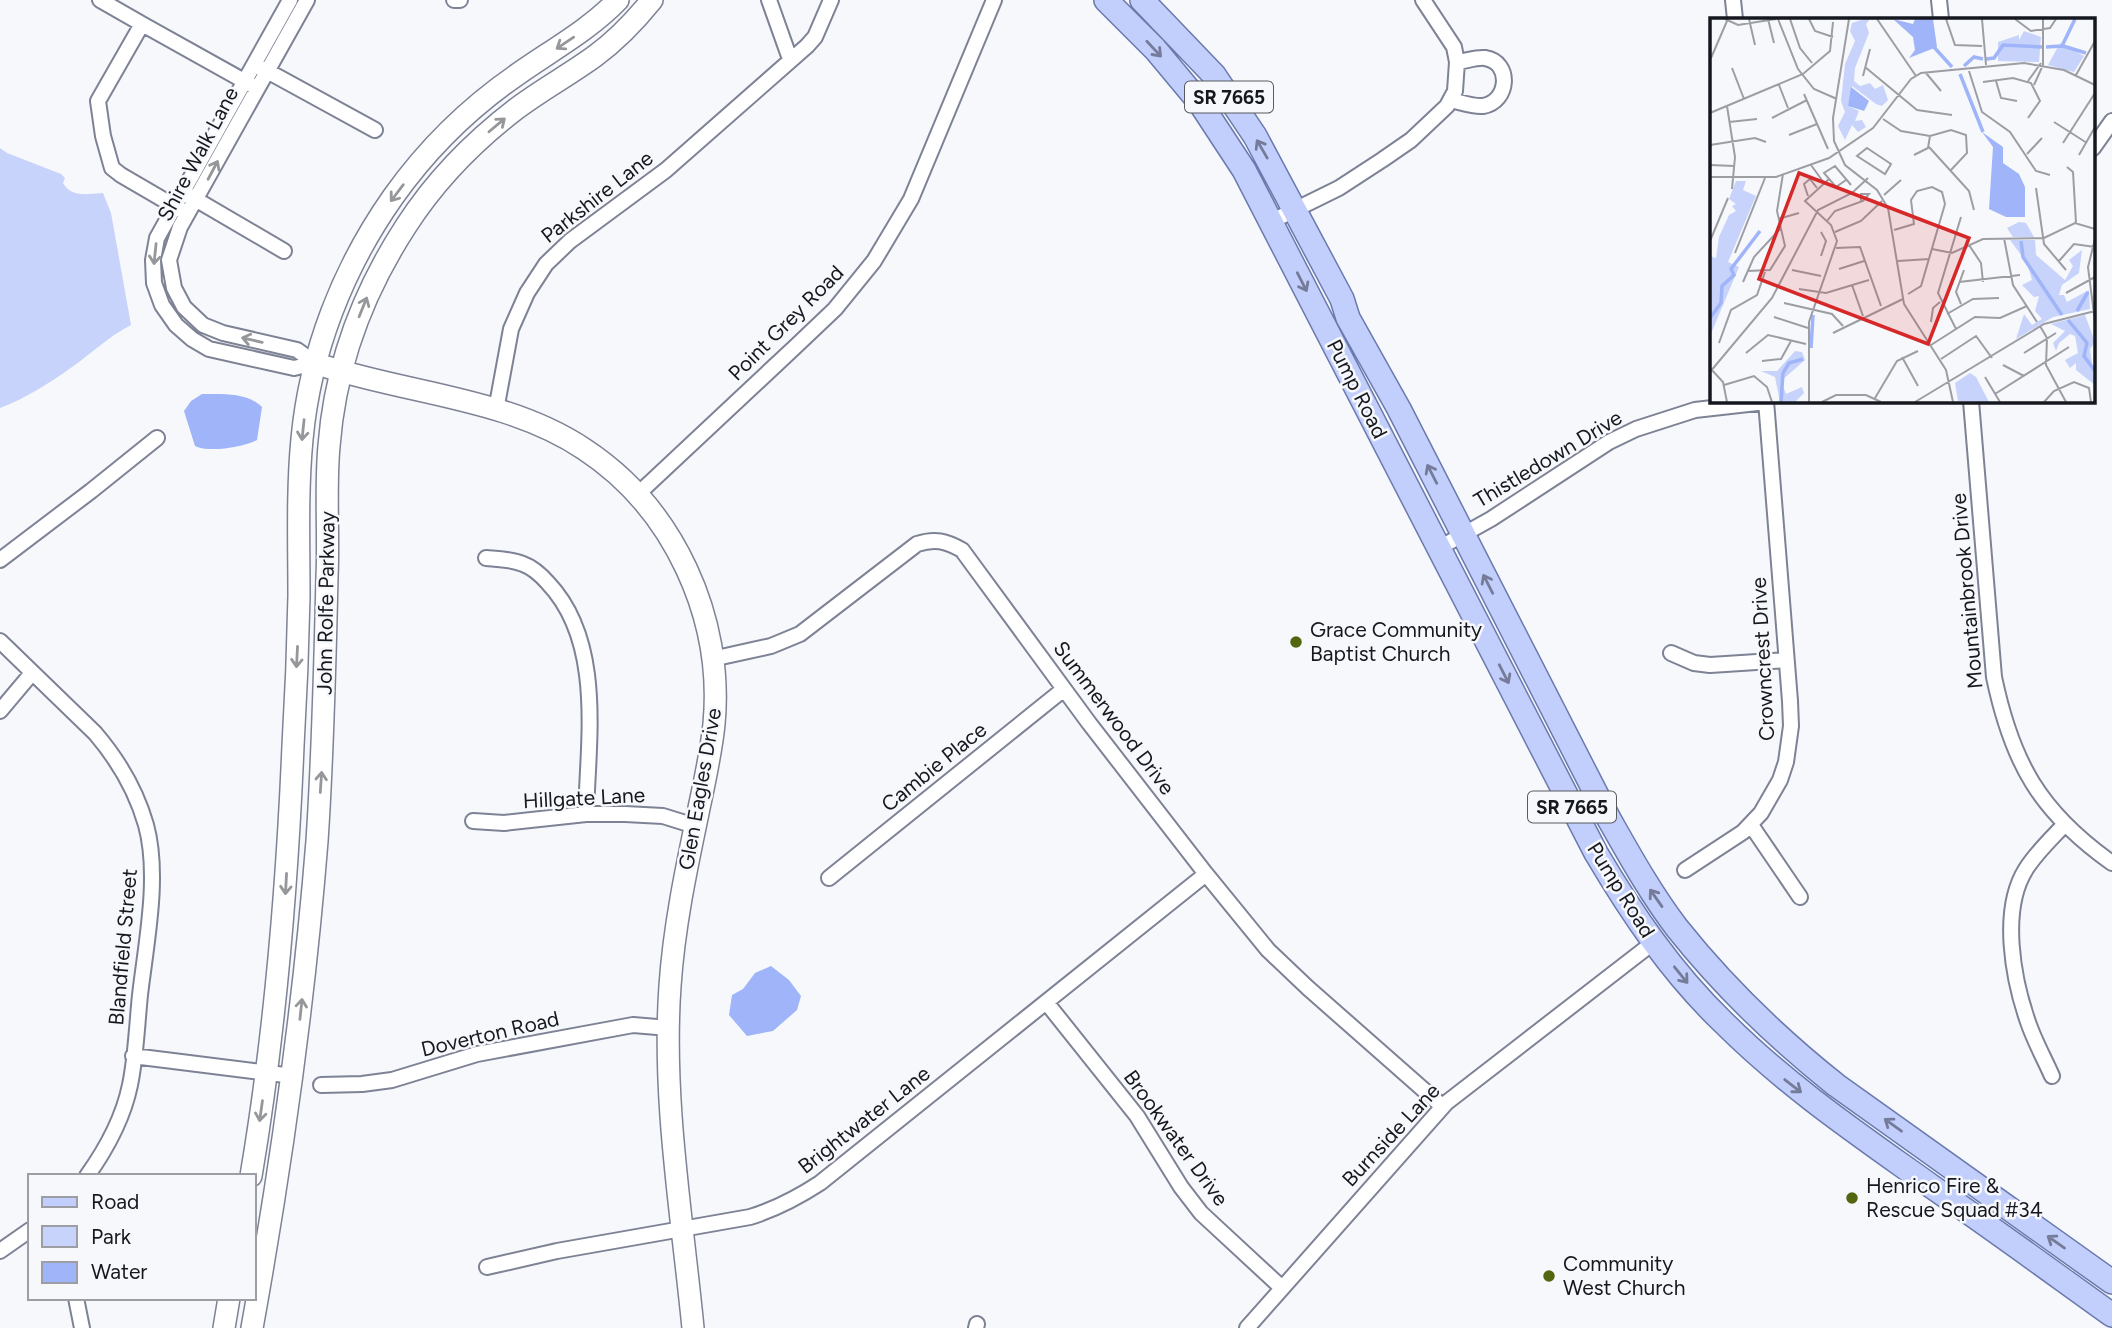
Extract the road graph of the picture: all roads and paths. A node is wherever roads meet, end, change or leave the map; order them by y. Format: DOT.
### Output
graph roads {
  1 [pos="100,0"];
  2 [pos="454,0"];
  3 [pos="460,0"];
  4 [pos="618,0"];
  5 [pos="652,0"];
  6 [pos="769,0"];
  7 [pos="831,0"];
  8 [pos="993,0"];
  9 [pos="1106,0"];
  10 [pos="1142,0"];
  11 [pos="1423,0"];
  12 [pos="1733,0"];
  13 [pos="1939,0"];
  14 [pos="298,2"];
  15 [pos="1735,18"];
  16 [pos="1941,18"];
  17 [pos="142,24"];
  18 [pos="790,59"];
  19 [pos="1457,62"];
  20 [pos="260,67"];
  21 [pos="251,85"];
  22 [pos="1450,100"];
  23 [pos="2112,121"];
  24 [pos="374,130"];
  25 [pos="2094,147"];
  26 [pos="183,191"];
  27 [pos="196,200"];
  28 [pos="1295,209"];
  29 [pos="181,210"];
  30 [pos="1270,222"];
  31 [pos="284,251"];
  32 [pos="315,363"];
  33 [pos="341,371"];
  34 [pos="1766,402"];
  35 [pos="1971,402"];
  36 [pos="496,410"];
  37 [pos="157,438"];
  38 [pos="638,495"];
  39 [pos="1463,535"];
  40 [pos="1439,548"];
  41 [pos="486,558"];
  42 [pos="0,560"];
  43 [pos="0,641"];
  44 [pos="1671,653"];
  45 [pos="712,659"];
  46 [pos="1786,660"];
  47 [pos="32,673"];
  48 [pos="1064,689"];
  49 [pos="0,711"];
  50 [pos="586,814"];
  51 [pos="473,821"];
  52 [pos="2064,824"];
  53 [pos="1751,825"];
  54 [pos="695,826"];
  55 [pos="2112,863"];
  56 [pos="1685,870"];
  57 [pos="1206,874"];
  58 [pos="829,878"];
  59 [pos="1800,897"];
  60 [pos="1654,943"];
  61 [pos="1046,1002"];
  62 [pos="669,1028"];
  63 [pos="133,1056"];
  64 [pos="266,1072"];
  65 [pos="293,1076"];
  66 [pos="2053,1076"];
  67 [pos="321,1085"];
  68 [pos="1442,1107"];
  69 [pos="88,1174"];
  70 [pos="251,1174"];
  71 [pos="683,1229"];
  72 [pos="28,1231"];
  73 [pos="0,1251"];
  74 [pos="487,1267"];
  75 [pos="2112,1282"];
  76 [pos="1282,1288"];
  77 [pos="76,1300"];
  78 [pos="229,1300"];
  79 [pos="2112,1315"];
  80 [pos="82,1328"];
  81 [pos="224,1328"];
  82 [pos="252,1328"];
  83 [pos="693,1328"];
  84 [pos="1247,1328"];
  1 -- 17 [label="street"];
  2 -- 3 [label="street"];
  4 -- 32 [label="main road, John Rolfe Parkway, one-way"];
  33 -- 5 [label="main road, John Rolfe Parkway, one-way"];
  6 -- 18 [label="street"];
  7 -- 18 [label="street, Parkshire Lane"];
  8 -- 38 [label="street, Point Grey Road"];
  9 -- 30 [label="main road, Pump Road / SR 7665, one-way"];
  28 -- 10 [label="main road, Pump Road / SR 7665, one-way"];
  11 -- 19 [label="street"];
  12 -- 15 [label="street"];
  13 -- 16 [label="street"];
  14 -- 20 [label="street, Shire Walk Lane"];
  17 -- 21 [label="street"];
  17 -- 29 [label="street"];
  18 -- 36 [label="street, Parkshire Lane"];
  19 -- 22 [label="street"];
  19 -- 22 [label="street"];
  20 -- 21 [label="street, Shire Walk Lane"];
  20 -- 24 [label="street"];
  21 -- 26 [label="street, Shire Walk Lane"];
  27 -- 21 [label="street, Shire Walk Lane, one-way"];
  22 -- 28 [label="street"];
  23 -- 25 [label="street"];
  26 -- 27 [label="street"];
  26 -- 29 [label="street, Shire Walk Lane"];
  27 -- 29 [label="street, Shire Walk Lane"];
  27 -- 31 [label="street"];
  28 -- 30 [label="street"];
  39 -- 28 [label="main road, Pump Road / SR 7665, one-way"];
  29 -- 32 [label="street, Shire Walk Lane"];
  30 -- 40 [label="main road, Pump Road / SR 7665, one-way"];
  32 -- 33 [label="main road, Glen Eagles Drive"];
  32 -- 64 [label="main road, John Rolfe Parkway, one-way"];
  33 -- 36 [label="main road, Glen Eagles Drive"];
  65 -- 33 [label="main road, John Rolfe Parkway, one-way"];
  34 -- 39 [label="street, Thistledown Drive"];
  34 -- 46 [label="street, Crowncrest Drive"];
  35 -- 52 [label="street, Mountainbrook Drive"];
  36 -- 38 [label="main road, Glen Eagles Drive"];
  37 -- 42 [label="street"];
  38 -- 45 [label="main road, Glen Eagles Drive"];
  39 -- 40 [label="street, Thistledown Drive"];
  75 -- 39 [label="main road, Pump Road / SR 7665, one-way"];
  40 -- 60 [label="main road, Pump Road / SR 7665, one-way"];
  41 -- 50 [label="street"];
  43 -- 47 [label="street, Blandfield Street"];
  44 -- 46 [label="street"];
  45 -- 48 [label="street, Summerwood Drive"];
  45 -- 54 [label="main road, Glen Eagles Drive"];
  46 -- 53 [label="street, Crowncrest Drive"];
  47 -- 49 [label="street"];
  47 -- 63 [label="street, Blandfield Street"];
  48 -- 57 [label="street, Summerwood Drive"];
  48 -- 58 [label="street, Cambie Place"];
  50 -- 51 [label="street, Hillgate Lane"];
  50 -- 54 [label="street, Hillgate Lane"];
  52 -- 55 [label="street, Mountainbrook Drive"];
  52 -- 66 [label="street"];
  53 -- 56 [label="street, Crowncrest Drive"];
  53 -- 59 [label="street"];
  54 -- 62 [label="main road, Glen Eagles Drive"];
  57 -- 61 [label="street, Brightwater Lane"];
  57 -- 68 [label="street, Summerwood Drive"];
  60 -- 68 [label="street, Burnside Lane"];
  60 -- 79 [label="main road, Pump Road / SR 7665, one-way"];
  61 -- 71 [label="street, Brightwater Lane"];
  61 -- 76 [label="street, Brookwater Drive"];
  62 -- 67 [label="street, Doverton Road"];
  62 -- 71 [label="main road, Glen Eagles Drive"];
  63 -- 64 [label="street"];
  63 -- 69 [label="street, Blandfield Street"];
  64 -- 65 [label="street"];
  64 -- 70 [label="main road, John Rolfe Parkway, one-way"];
  65 -- 82 [label="main road, John Rolfe Parkway"];
  68 -- 76 [label="street, Burnside Lane"];
  71 -- 74 [label="street, Brightwater Lane"];
  71 -- 83 [label="main road, Glen Eagles Drive"];
  72 -- 73 [label="street"];
  76 -- 84 [label="street, Burnside Lane"];
  77 -- 80 [label="street"];
  78 -- 81 [label="main road"];
}
